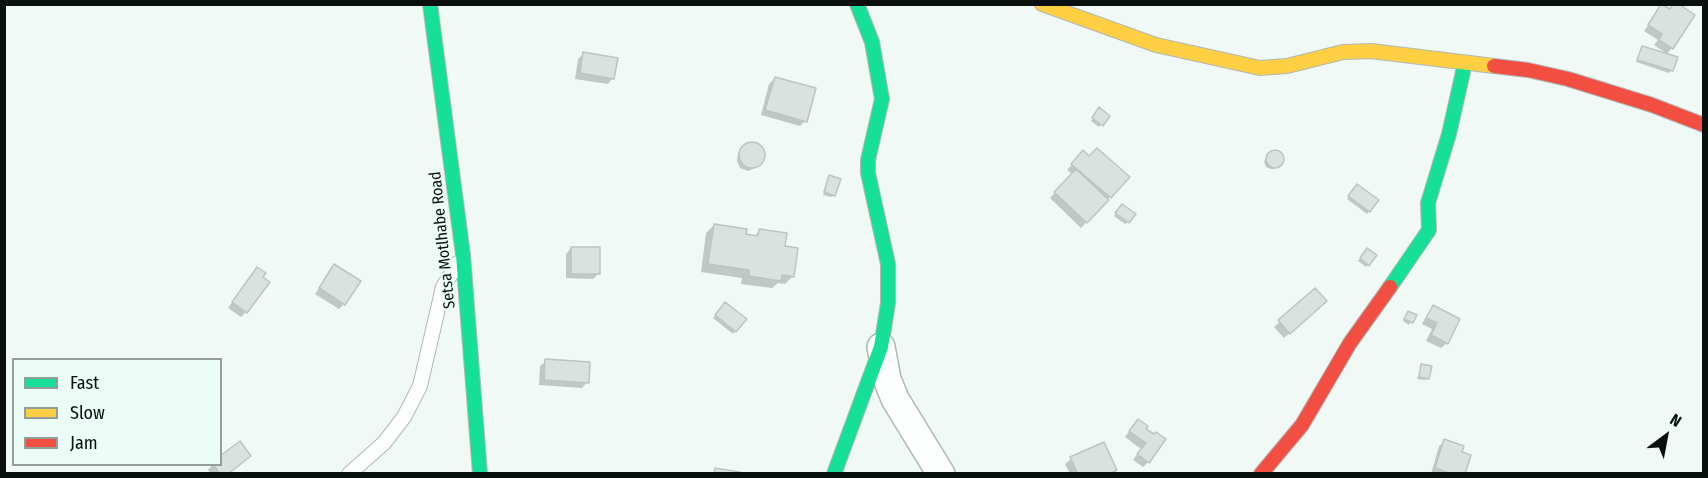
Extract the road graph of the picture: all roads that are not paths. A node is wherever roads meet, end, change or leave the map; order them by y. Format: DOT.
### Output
graph roads {
  1 [pos="430,4"];
  2 [pos="857,4"];
  3 [pos="1052,6"];
  4 [pos="1465,63"];
  5 [pos="1704,125"];
  6 [pos="463,255"];
  7 [pos="881,347"];
  8 [pos="349,474"];
  9 [pos="480,474"];
  10 [pos="834,474"];
  11 [pos="941,474"];
  12 [pos="1261,474"];
  1 -- 6 [label="street, Setsa Motlhabe Road"];
  2 -- 7 [label="street"];
  3 -- 4 [label="street"];
  4 -- 5 [label="street"];
  4 -- 12 [label="street"];
  6 -- 8 [label="lane"];
  6 -- 9 [label="street, Setsa Motlhabe Road"];
  7 -- 10 [label="street"];
  7 -- 11 [label="street"];
}
